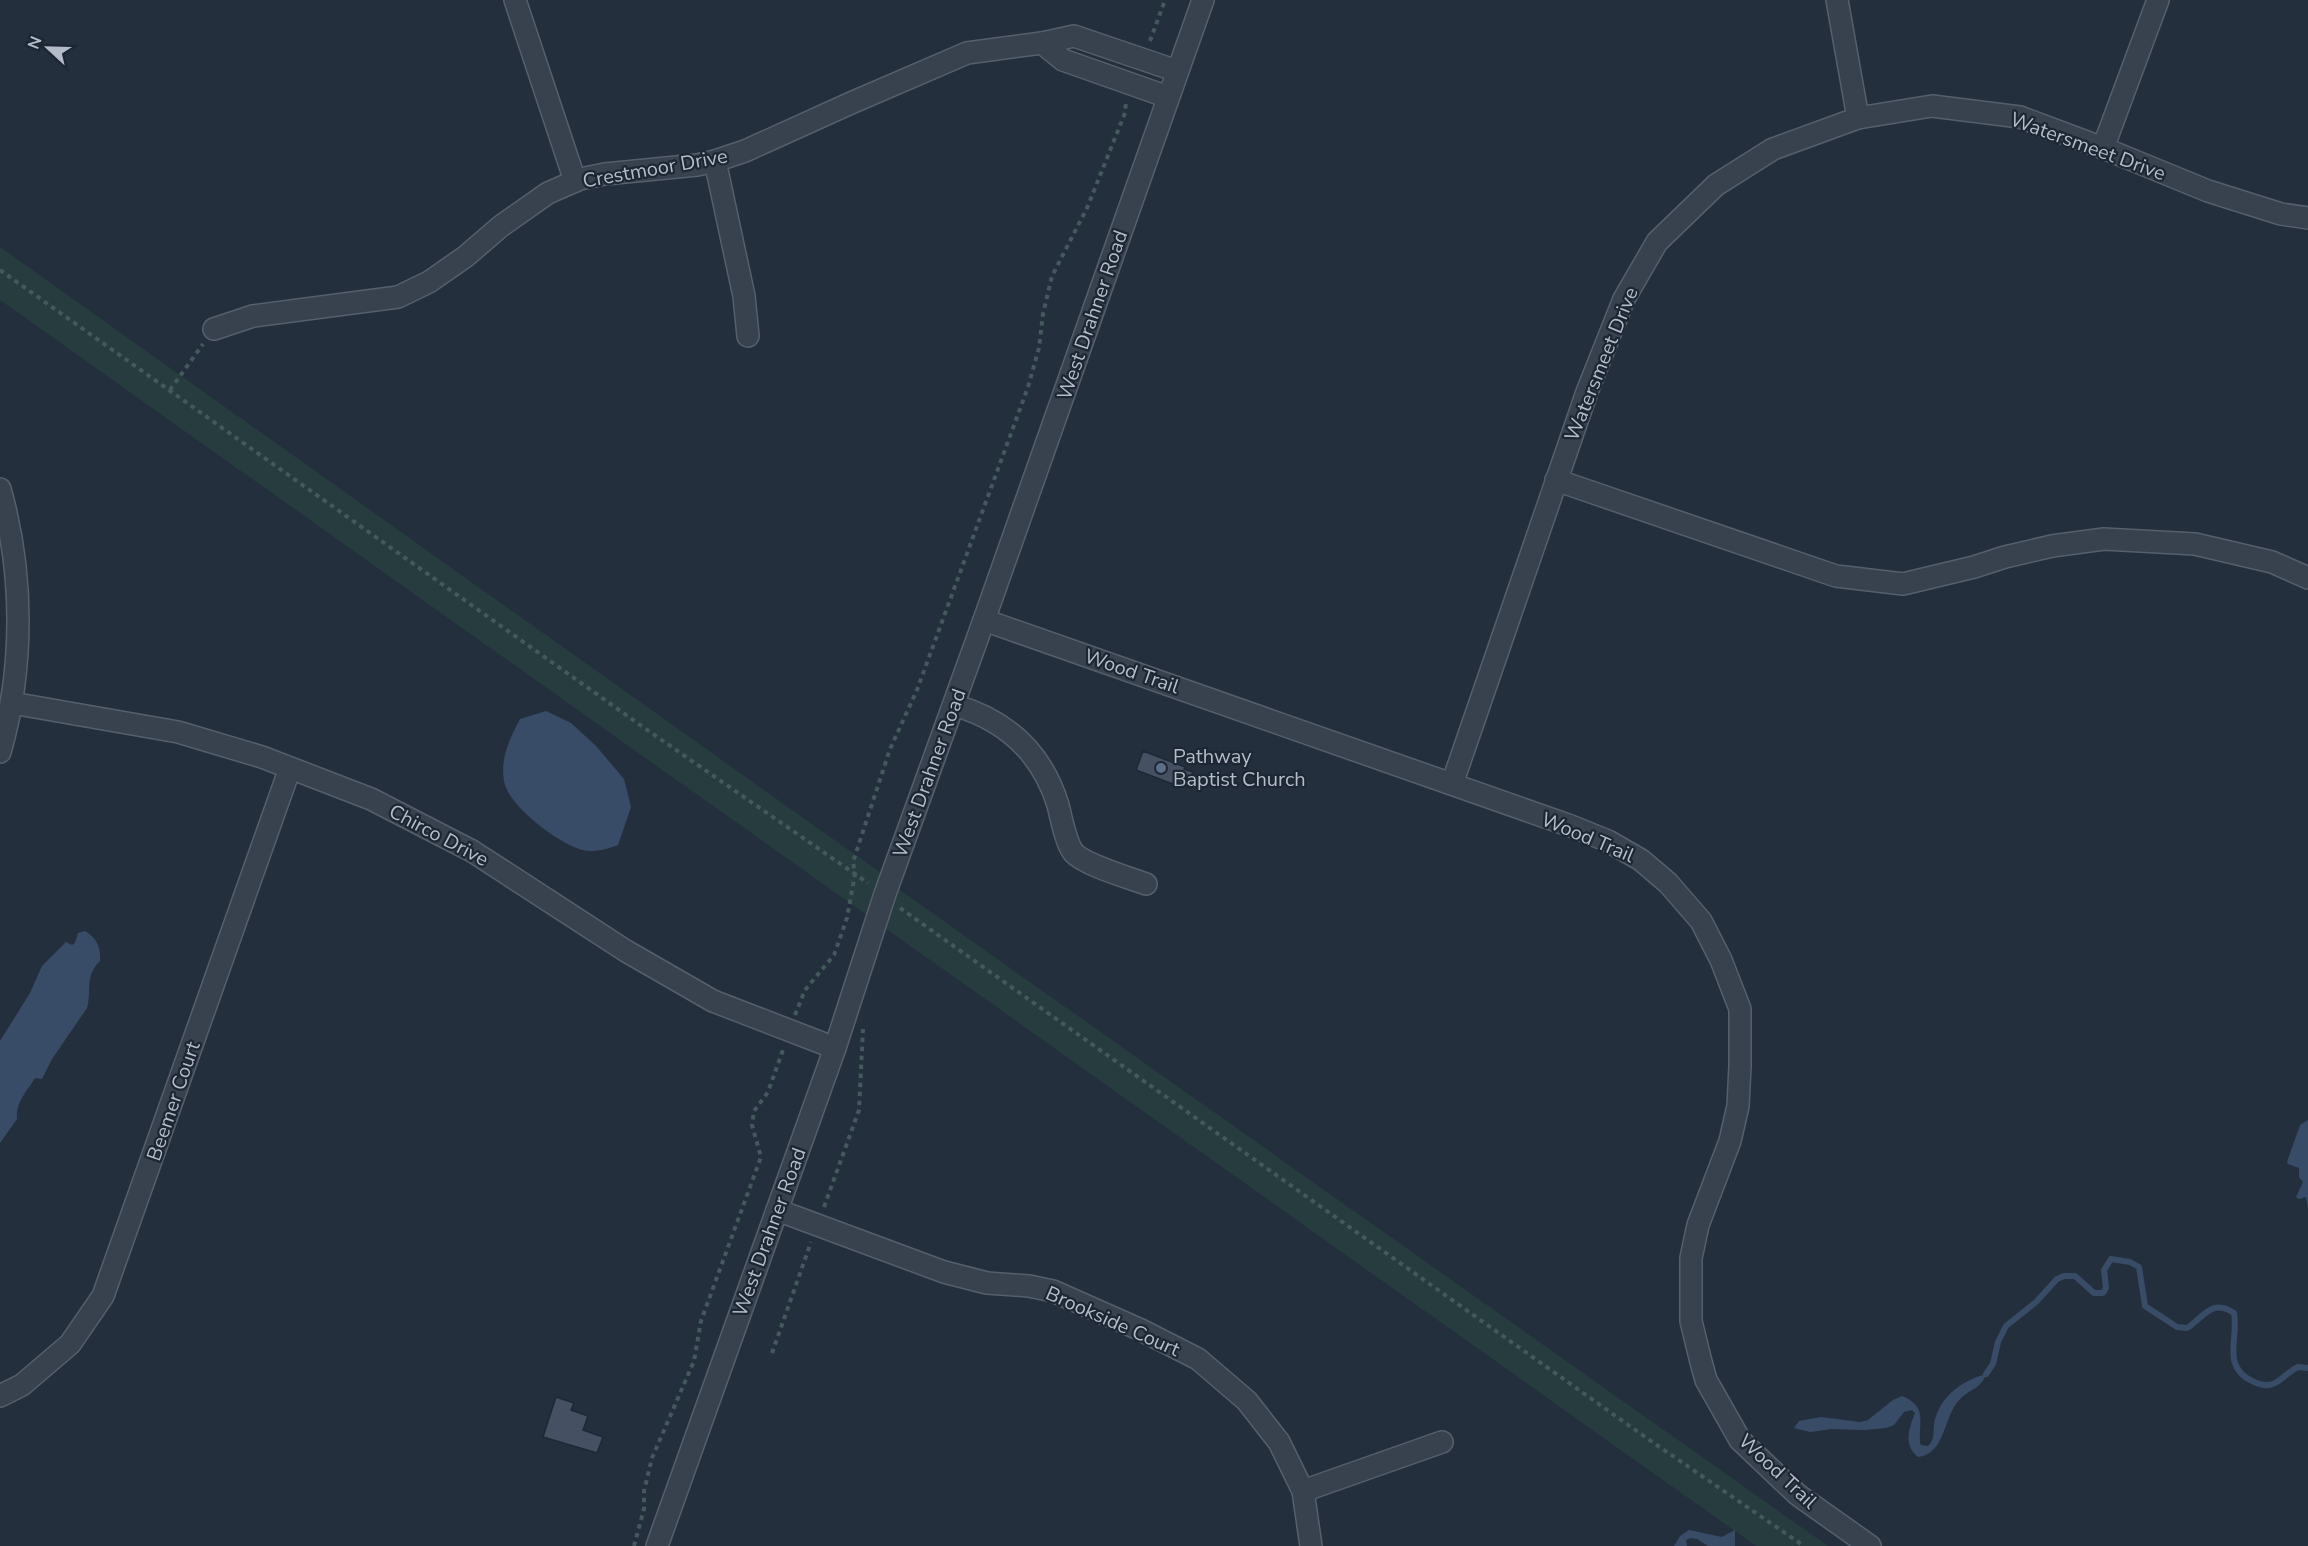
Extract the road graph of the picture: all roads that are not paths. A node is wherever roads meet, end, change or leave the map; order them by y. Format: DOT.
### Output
graph roads {
  1 [pos="515,0"];
  2 [pos="1203,0"];
  3 [pos="1837,0"];
  4 [pos="2158,0"];
  5 [pos="1042,43"];
  6 [pos="1177,72"];
  7 [pos="1168,97"];
  8 [pos="1858,118"];
  9 [pos="2103,148"];
  10 [pos="715,161"];
  11 [pos="575,181"];
  12 [pos="2308,218"];
  13 [pos="214,329"];
  14 [pos="748,336"];
  15 [pos="1556,480"];
  16 [pos="0,489"];
  17 [pos="2308,578"];
  18 [pos="984,620"];
  19 [pos="12,702"];
  20 [pos="954,705"];
  21 [pos="0,752"];
  22 [pos="290,768"];
  23 [pos="1452,784"];
  24 [pos="1146,884"];
  25 [pos="835,1048"];
  26 [pos="777,1210"];
  27 [pos="0,1396"];
  28 [pos="1442,1442"];
  29 [pos="1304,1491"];
  30 [pos="657,1546"];
  31 [pos="1311,1546"];
  32 [pos="1870,1546"];
  1 -- 11 [label="street"];
  2 -- 6 [label="street, West Drahner Road"];
  3 -- 8 [label="street"];
  4 -- 9 [label="street"];
  5 -- 6 [label="street, Crestmoor Drive"];
  5 -- 7 [label="street"];
  5 -- 10 [label="street, Crestmoor Drive"];
  6 -- 7 [label="street, West Drahner Road"];
  7 -- 18 [label="street, West Drahner Road"];
  8 -- 9 [label="street, Watersmeet Drive"];
  8 -- 15 [label="street, Watersmeet Drive"];
  9 -- 12 [label="street, Watersmeet Drive"];
  10 -- 11 [label="street, Crestmoor Drive"];
  10 -- 14 [label="street"];
  11 -- 13 [label="street, Crestmoor Drive"];
  15 -- 17 [label="street"];
  15 -- 23 [label="street, Watersmeet Drive"];
  16 -- 19 [label="street"];
  18 -- 20 [label="street, West Drahner Road"];
  18 -- 23 [label="street, Wood Trail"];
  19 -- 21 [label="street"];
  19 -- 22 [label="street, Chirco Drive"];
  20 -- 24 [label="street"];
  20 -- 25 [label="street, West Drahner Road"];
  22 -- 25 [label="street, Chirco Drive"];
  22 -- 27 [label="street, Beemer Court"];
  23 -- 32 [label="street, Wood Trail"];
  25 -- 26 [label="street, West Drahner Road"];
  26 -- 29 [label="street, Brookside Court"];
  26 -- 30 [label="street, West Drahner Road"];
  28 -- 29 [label="street"];
  29 -- 31 [label="street, Brookside Court"];
}
